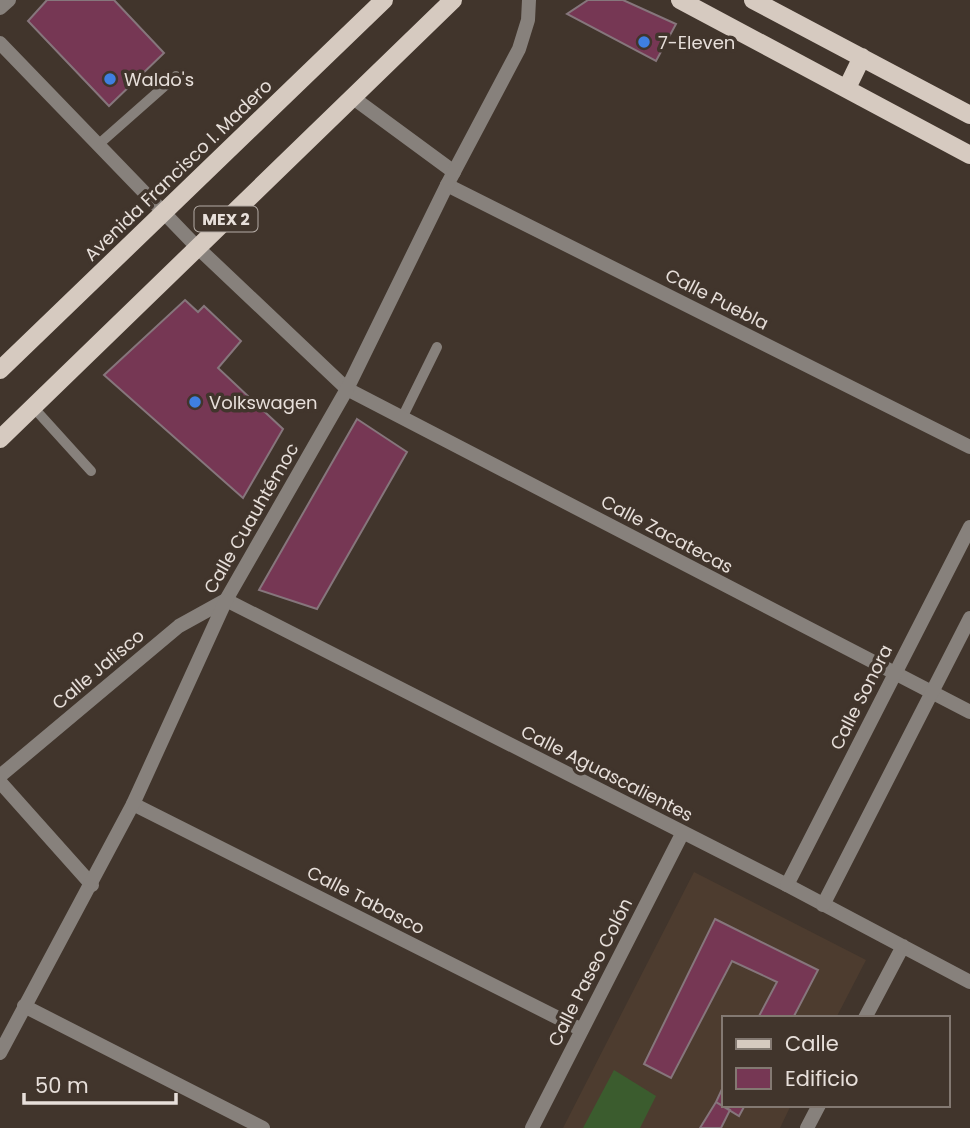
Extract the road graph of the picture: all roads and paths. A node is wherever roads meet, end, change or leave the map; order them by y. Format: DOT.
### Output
graph roads {
  1 [pos="9,0"];
  2 [pos="384,0"];
  3 [pos="453,0"];
  4 [pos="529,0"];
  5 [pos="680,0"];
  6 [pos="753,0"];
  7 [pos="0,8"];
  8 [pos="0,43"];
  9 [pos="862,57"];
  10 [pos="176,76"];
  11 [pos="847,88"];
  12 [pos="352,97"];
  13 [pos="970,115"];
  14 [pos="99,145"];
  15 [pos="970,155"];
  16 [pos="451,178"];
  17 [pos="165,212"];
  18 [pos="197,247"];
  19 [pos="437,348"];
  20 [pos="0,370"];
  21 [pos="347,389"];
  22 [pos="33,407"];
  23 [pos="402,418"];
  24 [pos="0,439"];
  25 [pos="970,447"];
  26 [pos="91,471"];
  27 [pos="970,527"];
  28 [pos="226,600"];
  29 [pos="970,618"];
  30 [pos="894,675"];
  31 [pos="931,692"];
  32 [pos="970,712"];
  33 [pos="0,776"];
  34 [pos="0,782"];
  35 [pos="133,804"];
  36 [pos="682,834"];
  37 [pos="92,885"];
  38 [pos="787,885"];
  39 [pos="823,905"];
  40 [pos="903,946"];
  41 [pos="970,982"];
  42 [pos="24,1006"];
  43 [pos="866,1016"];
  44 [pos="582,1030"];
  45 [pos="0,1053"];
  46 [pos="818,1107"];
  47 [pos="263,1128"];
  48 [pos="532,1128"];
  49 [pos="807,1128"];
  1 -- 7 [label="street"];
  2 -- 17 [label="main road, Avenida Francisco I. Madero / MEX 2"];
  3 -- 12 [label="main road, MEX 2"];
  4 -- 16 [label="street, Calle Cuauhtémoc"];
  5 -- 11 [label="main road"];
  6 -- 9 [label="main road"];
  8 -- 14 [label="street, Calle Zacatecas"];
  9 -- 11 [label="main road"];
  9 -- 13 [label="main road"];
  10 -- 14 [label="lane"];
  11 -- 15 [label="main road"];
  12 -- 16 [label="street, Calle Puebla"];
  12 -- 18 [label="main road, MEX 2"];
  14 -- 17 [label="street, Calle Zacatecas"];
  16 -- 21 [label="street, Calle Cuauhtémoc"];
  16 -- 25 [label="street, Calle Puebla"];
  17 -- 18 [label="street, Calle Zacatecas"];
  17 -- 20 [label="main road, Avenida Francisco I. Madero / MEX 2"];
  18 -- 21 [label="street, Calle Zacatecas"];
  18 -- 22 [label="main road, MEX 2"];
  19 -- 23 [label="lane"];
  21 -- 23 [label="street, Calle Zacatecas"];
  21 -- 28 [label="street, Calle Cuauhtémoc"];
  22 -- 24 [label="main road, MEX 2"];
  22 -- 26 [label="lane"];
  23 -- 30 [label="street, Calle Zacatecas"];
  27 -- 30 [label="street, Calle Sonora"];
  28 -- 33 [label="street, Calle Jalisco"];
  28 -- 35 [label="street, Calle Cuauhtémoc"];
  28 -- 36 [label="street, Calle Aguascalientes"];
  29 -- 31 [label="street"];
  30 -- 31 [label="street, Calle Zacatecas"];
  30 -- 38 [label="street, Calle Sonora"];
  31 -- 32 [label="street, Calle Zacatecas"];
  31 -- 39 [label="street"];
  34 -- 37 [label="street"];
  35 -- 37 [label="street, Calle Cuauhtémoc"];
  35 -- 44 [label="street, Calle Tabasco"];
  36 -- 38 [label="street, Calle Aguascalientes"];
  36 -- 44 [label="street, Calle Paseo Colón"];
  37 -- 42 [label="street, Calle Cuauhtémoc"];
  38 -- 39 [label="street, Calle Aguascalientes"];
  39 -- 40 [label="street, Calle Aguascalientes"];
  40 -- 41 [label="street, Calle Aguascalientes"];
  40 -- 43 [label="street"];
  42 -- 45 [label="street, Calle Cuauhtémoc"];
  42 -- 47 [label="street"];
  44 -- 48 [label="street, Calle Paseo Colón"];
  46 -- 49 [label="street"];
}
